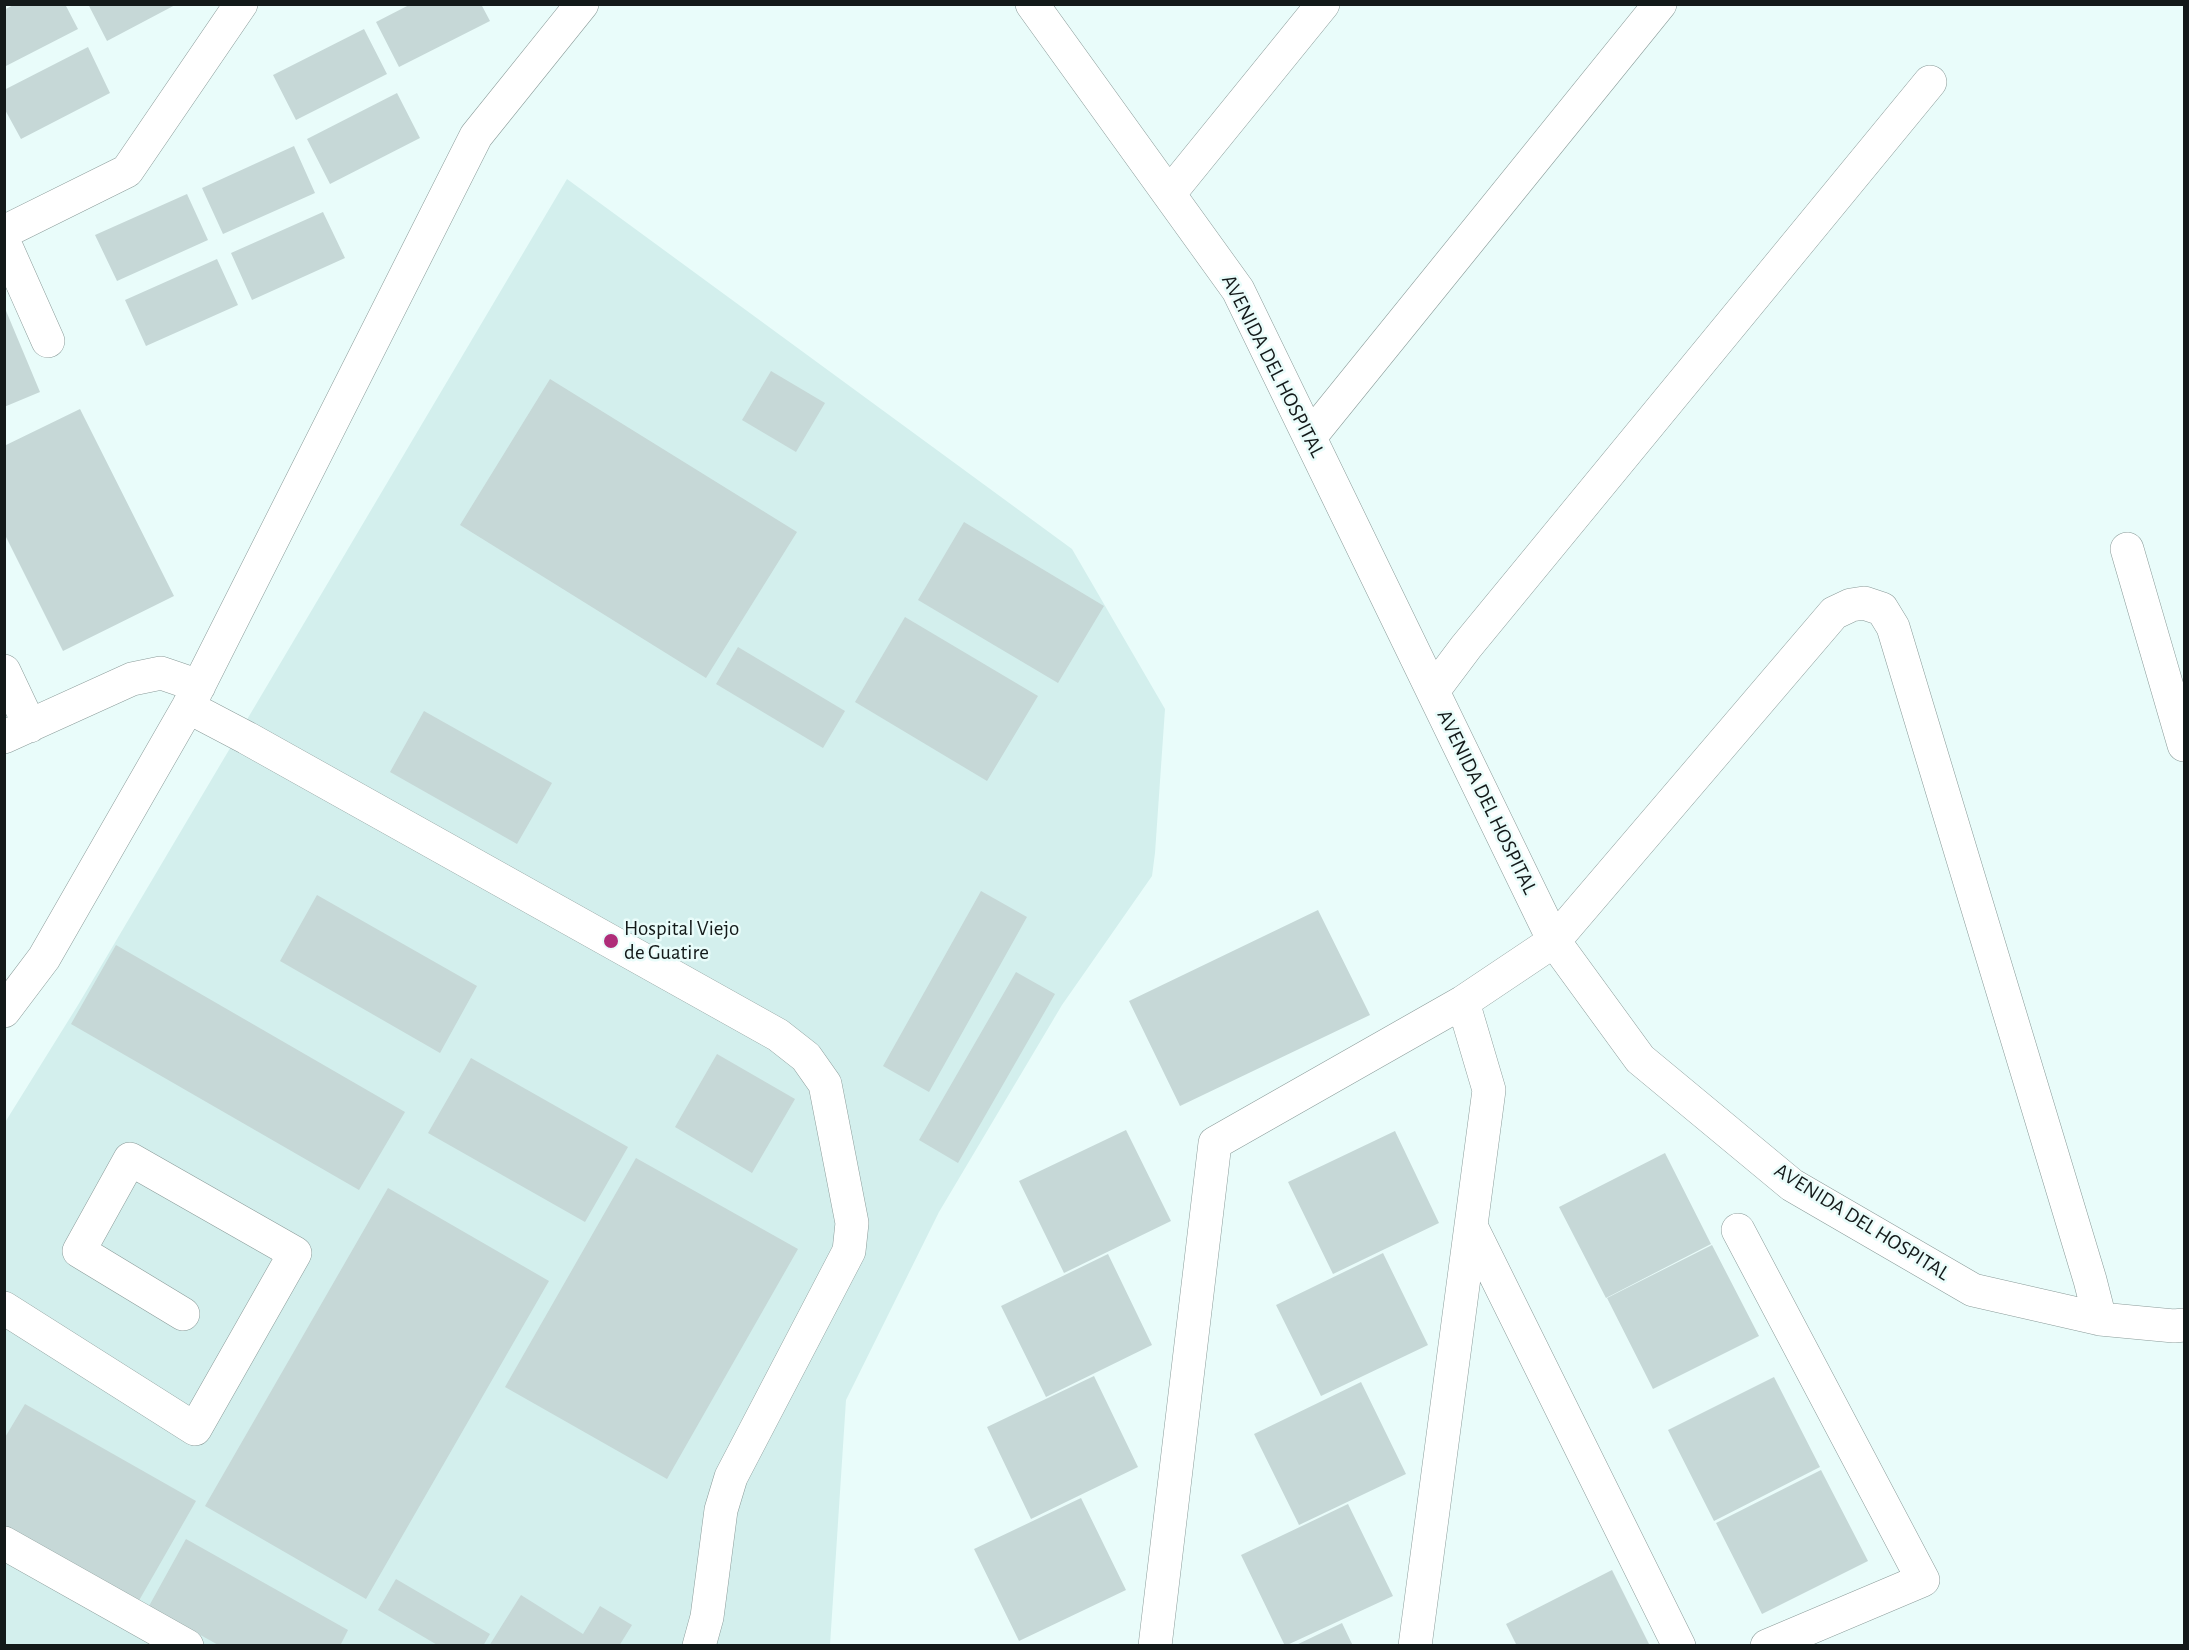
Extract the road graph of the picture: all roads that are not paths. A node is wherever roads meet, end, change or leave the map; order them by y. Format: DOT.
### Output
graph roads {
  1 [pos="242,4"];
  2 [pos="582,4"];
  3 [pos="1032,4"];
  4 [pos="1323,4"];
  5 [pos="1660,4"];
  6 [pos="1930,82"];
  7 [pos="1169,194"];
  8 [pos="4,232"];
  9 [pos="4,242"];
  10 [pos="48,341"];
  11 [pos="1310,437"];
  12 [pos="2127,549"];
  13 [pos="4,671"];
  14 [pos="1433,691"];
  15 [pos="193,697"];
  16 [pos="17,732"];
  17 [pos="2184,745"];
  18 [pos="1554,941"];
  19 [pos="1463,1002"];
  20 [pos="4,1011"];
  21 [pos="1471,1226"];
  22 [pos="1738,1230"];
  23 [pos="4,1308"];
  24 [pos="183,1314"];
  25 [pos="2100,1319"];
  26 [pos="2184,1324"];
  27 [pos="4,1543"];
  28 [pos="187,1646"];
  29 [pos="699,1646"];
  30 [pos="1155,1646"];
  31 [pos="1415,1646"];
  32 [pos="1679,1646"];
  33 [pos="1767,1646"];
  1 -- 8 [label="street"];
  2 -- 15 [label="street"];
  3 -- 7 [label="street, AVENIDA DEL HOSPITAL"];
  4 -- 7 [label="street"];
  5 -- 11 [label="street"];
  6 -- 14 [label="street"];
  7 -- 11 [label="street, AVENIDA DEL HOSPITAL"];
  9 -- 10 [label="street"];
  11 -- 14 [label="street, AVENIDA DEL HOSPITAL"];
  12 -- 17 [label="street"];
  13 -- 16 [label="street"];
  14 -- 18 [label="street, AVENIDA DEL HOSPITAL"];
  15 -- 16 [label="street"];
  15 -- 20 [label="street"];
  15 -- 29 [label="street"];
  18 -- 19 [label="street"];
  18 -- 25 [label="street, AVENIDA DEL HOSPITAL"];
  18 -- 25 [label="street"];
  19 -- 21 [label="street"];
  19 -- 30 [label="street"];
  21 -- 31 [label="street"];
  21 -- 32 [label="street"];
  22 -- 33 [label="street"];
  23 -- 24 [label="street"];
  25 -- 26 [label="street, AVENIDA DEL HOSPITAL"];
  27 -- 28 [label="street"];
}
